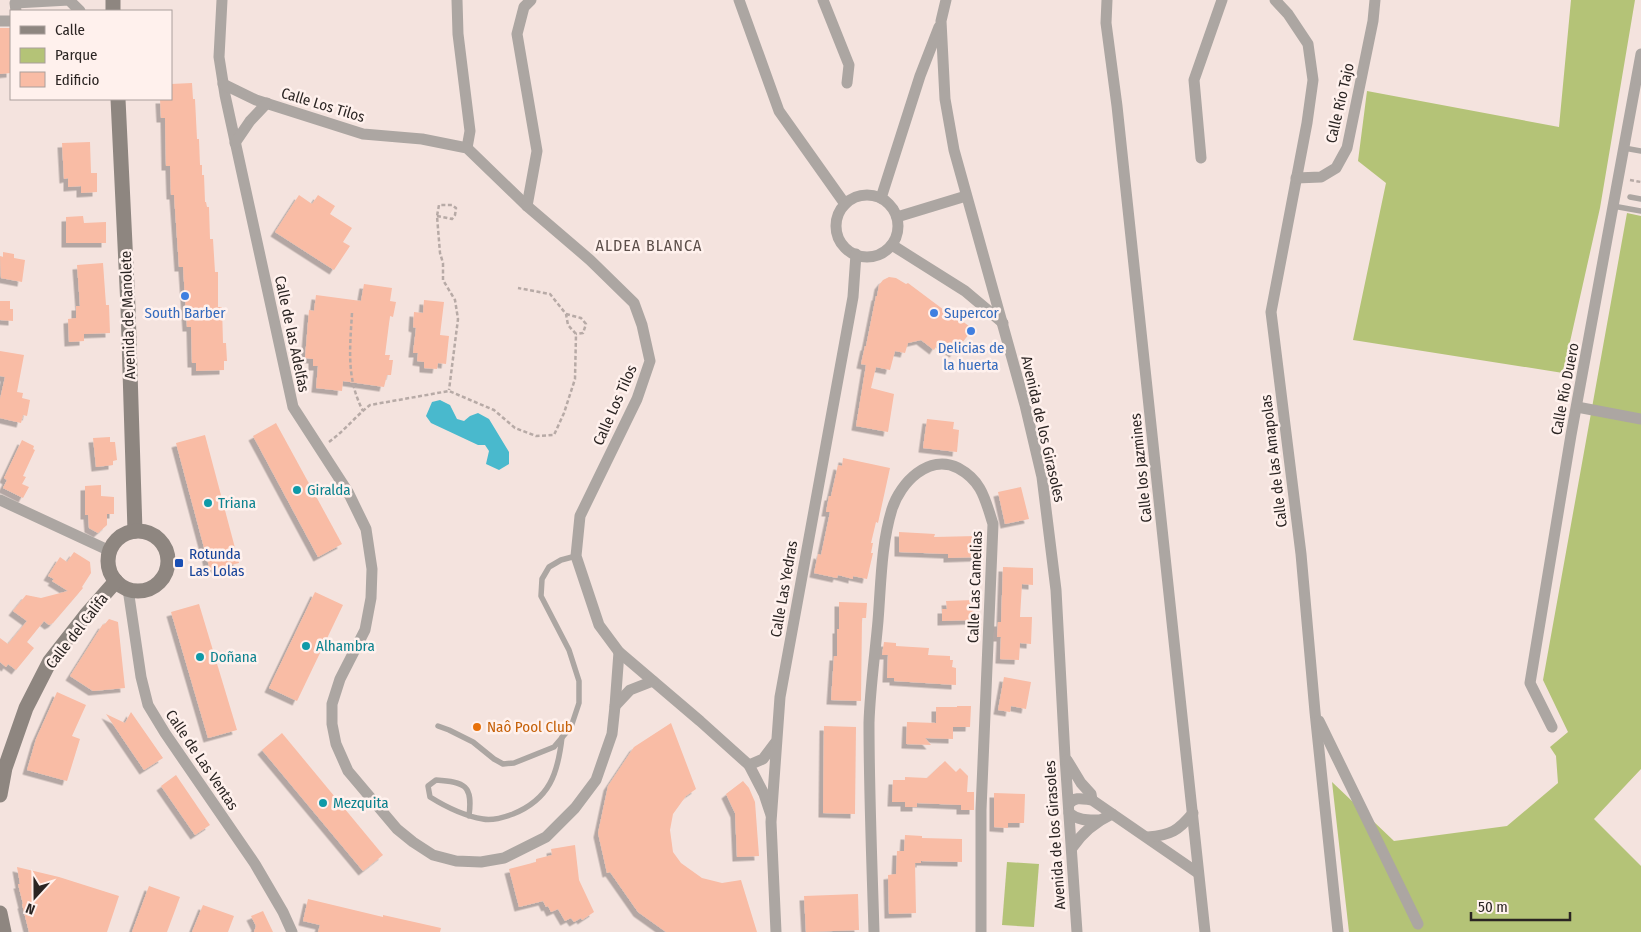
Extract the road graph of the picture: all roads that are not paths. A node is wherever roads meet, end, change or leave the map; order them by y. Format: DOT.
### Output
graph roads {
  1 [pos="222,0"];
  2 [pos="457,0"];
  3 [pos="531,0"];
  4 [pos="739,0"];
  5 [pos="823,0"];
  6 [pos="946,0"];
  7 [pos="1107,0"];
  8 [pos="1222,0"];
  9 [pos="1275,0"];
  10 [pos="1375,0"];
  11 [pos="16,10"];
  12 [pos="79,10"];
  13 [pos="941,21"];
  14 [pos="1641,54"];
  15 [pos="847,83"];
  16 [pos="223,84"];
  17 [pos="118,100"];
  18 [pos="267,104"];
  19 [pos="235,143"];
  20 [pos="467,148"];
  21 [pos="1624,148"];
  22 [pos="1641,151"];
  23 [pos="1201,158"];
  24 [pos="1296,178"];
  25 [pos="966,196"];
  26 [pos="1630,197"];
  27 [pos="881,198"];
  28 [pos="1641,199"];
  29 [pos="845,204"];
  30 [pos="527,206"];
  31 [pos="1613,206"];
  32 [pos="1641,211"];
  33 [pos="897,217"];
  34 [pos="892,245"];
  35 [pos="856,254"];
  36 [pos="1003,323"];
  37 [pos="1577,407"];
  38 [pos="1641,419"];
  39 [pos="0,500"];
  40 [pos="135,531"];
  41 [pos="110,551"];
  42 [pos="576,556"];
  43 [pos="122,585"];
  44 [pos="619,652"];
  45 [pos="653,681"];
  46 [pos="615,706"];
  47 [pos="1315,712"];
  48 [pos="438,726"];
  49 [pos="1552,726"];
  50 [pos="562,737"];
  51 [pos="776,742"];
  52 [pos="1065,757"];
  53 [pos="749,765"];
  54 [pos="0,795"];
  55 [pos="1092,800"];
  56 [pos="1069,808"];
  57 [pos="1193,813"];
  58 [pos="1112,814"];
  59 [pos="771,815"];
  60 [pos="468,816"];
  61 [pos="1100,820"];
  62 [pos="1148,837"];
  63 [pos="1072,848"];
  64 [pos="1198,873"];
  65 [pos="0,913"];
  66 [pos="1418,924"];
  67 [pos="4,932"];
  68 [pos="292,932"];
  69 [pos="776,932"];
  70 [pos="874,932"];
  71 [pos="981,932"];
  72 [pos="1077,932"];
  73 [pos="1205,932"];
  74 [pos="1338,932"];
  1 -- 16 [label="street, Calle de las Adelfas"];
  2 -- 20 [label="street"];
  3 -- 30 [label="street"];
  4 -- 29 [label="street"];
  5 -- 15 [label="street"];
  6 -- 13 [label="street, Avenida de los Girasoles"];
  7 -- 57 [label="street, Calle los Jazmines"];
  8 -- 23 [label="street"];
  9 -- 24 [label="street, Calle de las Amapolas"];
  10 -- 24 [label="street, Calle Río Tajo"];
  11 -- 12 [label="street"];
  13 -- 25 [label="street, Avenida de los Girasoles"];
  13 -- 27 [label="street"];
  14 -- 21 [label="street, Calle Río Duero"];
  16 -- 18 [label="street, Calle Los Tilos"];
  16 -- 19 [label="street, Calle de las Adelfas"];
  17 -- 40 [label="street, Avenida de Manolete"];
  18 -- 19 [label="street, Calle Los Tilos"];
  18 -- 20 [label="street, Calle Los Tilos"];
  19 -- 46 [label="street, Calle de las Adelfas"];
  20 -- 30 [label="street, Calle Los Tilos"];
  21 -- 22 [label="lane"];
  21 -- 31 [label="street, Calle Río Duero"];
  24 -- 47 [label="street, Calle de las Amapolas"];
  25 -- 33 [label="street"];
  25 -- 36 [label="street, Avenida de los Girasoles"];
  26 -- 28 [label="lane"];
  27 -- 29 [label="street"];
  27 -- 33 [label="street"];
  29 -- 35 [label="street"];
  30 -- 42 [label="street, Calle Los Tilos"];
  31 -- 32 [label="lane"];
  31 -- 37 [label="street, Calle Río Duero"];
  33 -- 34 [label="street"];
  34 -- 35 [label="street"];
  34 -- 36 [label="street"];
  35 -- 51 [label="street, Calle Las Yedras"];
  36 -- 52 [label="street, Avenida de los Girasoles"];
  37 -- 38 [label="street"];
  37 -- 49 [label="street, Calle Río Duero"];
  39 -- 41 [label="street"];
  40 -- 41 [label="street"];
  40 -- 43 [label="street"];
  41 -- 43 [label="street"];
  42 -- 44 [label="street, Calle Los Tilos"];
  42 -- 50 [label="lane"];
  43 -- 54 [label="street, Calle del Califa"];
  43 -- 68 [label="street, Calle de Las Ventas"];
  44 -- 45 [label="street, Calle Los Tilos"];
  44 -- 46 [label="street, Calle de las Adelfas"];
  45 -- 46 [label="street"];
  45 -- 53 [label="street, Calle Los Tilos"];
  47 -- 66 [label="street"];
  47 -- 74 [label="street, Calle de las Amapolas"];
  48 -- 50 [label="lane"];
  50 -- 60 [label="lane"];
  51 -- 53 [label="street"];
  51 -- 59 [label="street, Calle Las Yedras"];
  52 -- 55 [label="street"];
  52 -- 56 [label="street, Avenida de los Girasoles"];
  53 -- 59 [label="street, Calle Los Tilos"];
  55 -- 56 [label="street"];
  55 -- 58 [label="street"];
  56 -- 61 [label="street"];
  56 -- 63 [label="street, Avenida de los Girasoles"];
  57 -- 62 [label="street"];
  57 -- 64 [label="street, Calle los Jazmines"];
  58 -- 61 [label="street"];
  58 -- 62 [label="street"];
  59 -- 69 [label="street, Calle Las Yedras"];
  60 -- 60 [label="lane"];
  61 -- 63 [label="street"];
  62 -- 64 [label="street"];
  63 -- 72 [label="street, Avenida de los Girasoles"];
  64 -- 73 [label="street, Calle los Jazmines"];
  65 -- 67 [label="street"];
  70 -- 71 [label="street, Calle Las Camelias"];
}
